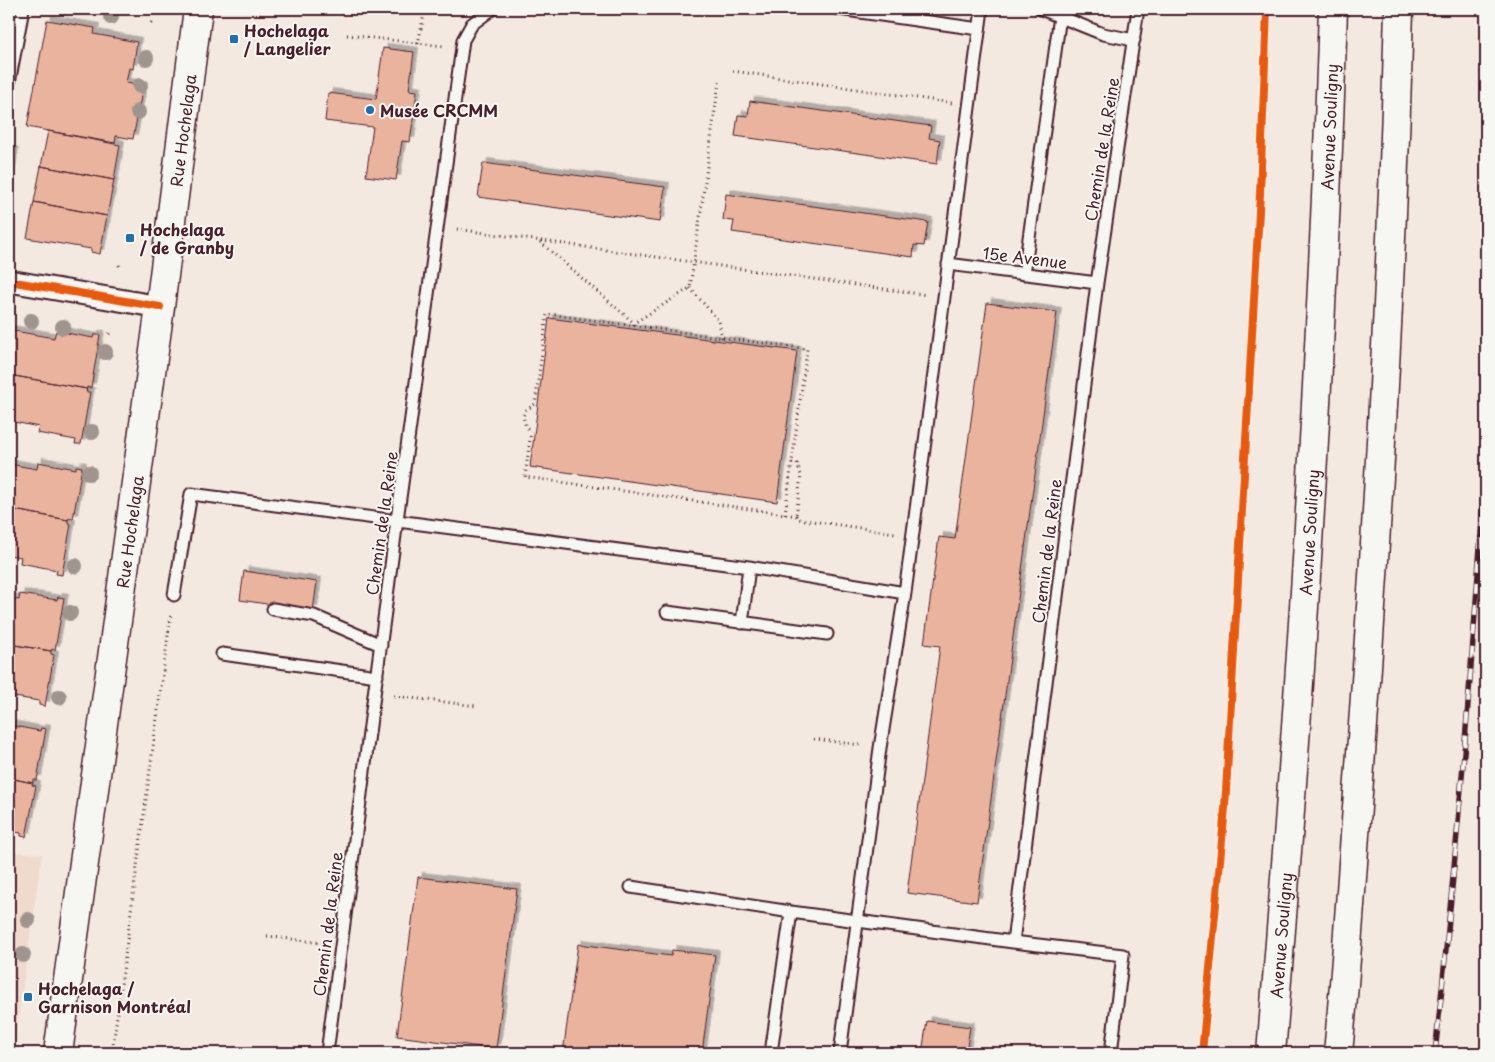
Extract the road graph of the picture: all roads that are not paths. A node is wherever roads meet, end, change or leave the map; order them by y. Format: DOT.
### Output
graph roads {
  1 [pos="23,9"];
  2 [pos="198,9"];
  3 [pos="492,9"];
  4 [pos="839,9"];
  5 [pos="982,9"];
  6 [pos="1041,9"];
  7 [pos="1138,9"];
  8 [pos="1333,9"];
  9 [pos="1399,9"];
  10 [pos="1060,13"];
  11 [pos="979,29"];
  12 [pos="1134,40"];
  13 [pos="9,83"];
  14 [pos="948,264"];
  15 [pos="1024,274"];
  16 [pos="9,281"];
  17 [pos="1097,283"];
  18 [pos="160,307"];
  19 [pos="397,520"];
  20 [pos="749,568"];
  21 [pos="905,593"];
  22 [pos="174,595"];
  23 [pos="273,608"];
  24 [pos="666,612"];
  25 [pos="742,622"];
  26 [pos="827,634"];
  27 [pos="381,645"];
  28 [pos="222,654"];
  29 [pos="376,676"];
  30 [pos="631,888"];
  31 [pos="791,912"];
  32 [pos="857,922"];
  33 [pos="1013,942"];
  34 [pos="58,1053"];
  35 [pos="327,1053"];
  36 [pos="771,1053"];
  37 [pos="840,1053"];
  38 [pos="1111,1053"];
  39 [pos="1271,1053"];
  40 [pos="1338,1053"];
  1 -- 13 [label="lane"];
  2 -- 18 [label="main road, Rue Hochelaga"];
  3 -- 19 [label="lane, Chemin de la Reine"];
  4 -- 11 [label="lane"];
  5 -- 11 [label="lane"];
  6 -- 10 [label="lane"];
  7 -- 12 [label="lane, Chemin de la Reine"];
  8 -- 39 [label="main road, Avenue Souligny"];
  9 -- 40 [label="main road"];
  10 -- 12 [label="lane"];
  10 -- 15 [label="lane"];
  11 -- 14 [label="lane"];
  12 -- 17 [label="lane, Chemin de la Reine"];
  14 -- 15 [label="lane, 15e Avenue"];
  14 -- 21 [label="lane"];
  15 -- 17 [label="lane, 15e Avenue"];
  16 -- 18 [label="street"];
  17 -- 33 [label="lane, Chemin de la Reine"];
  18 -- 34 [label="main road, Rue Hochelaga"];
  19 -- 20 [label="lane"];
  19 -- 22 [label="lane"];
  19 -- 27 [label="lane, Chemin de la Reine"];
  20 -- 21 [label="lane"];
  20 -- 25 [label="lane"];
  21 -- 32 [label="lane"];
  23 -- 27 [label="lane"];
  24 -- 25 [label="lane"];
  25 -- 26 [label="lane"];
  27 -- 29 [label="lane, Chemin de la Reine"];
  28 -- 29 [label="lane"];
  29 -- 35 [label="lane, Chemin de la Reine"];
  30 -- 31 [label="lane"];
  31 -- 32 [label="lane"];
  31 -- 36 [label="lane"];
  32 -- 33 [label="lane"];
  32 -- 37 [label="lane"];
  33 -- 38 [label="lane"];
}
